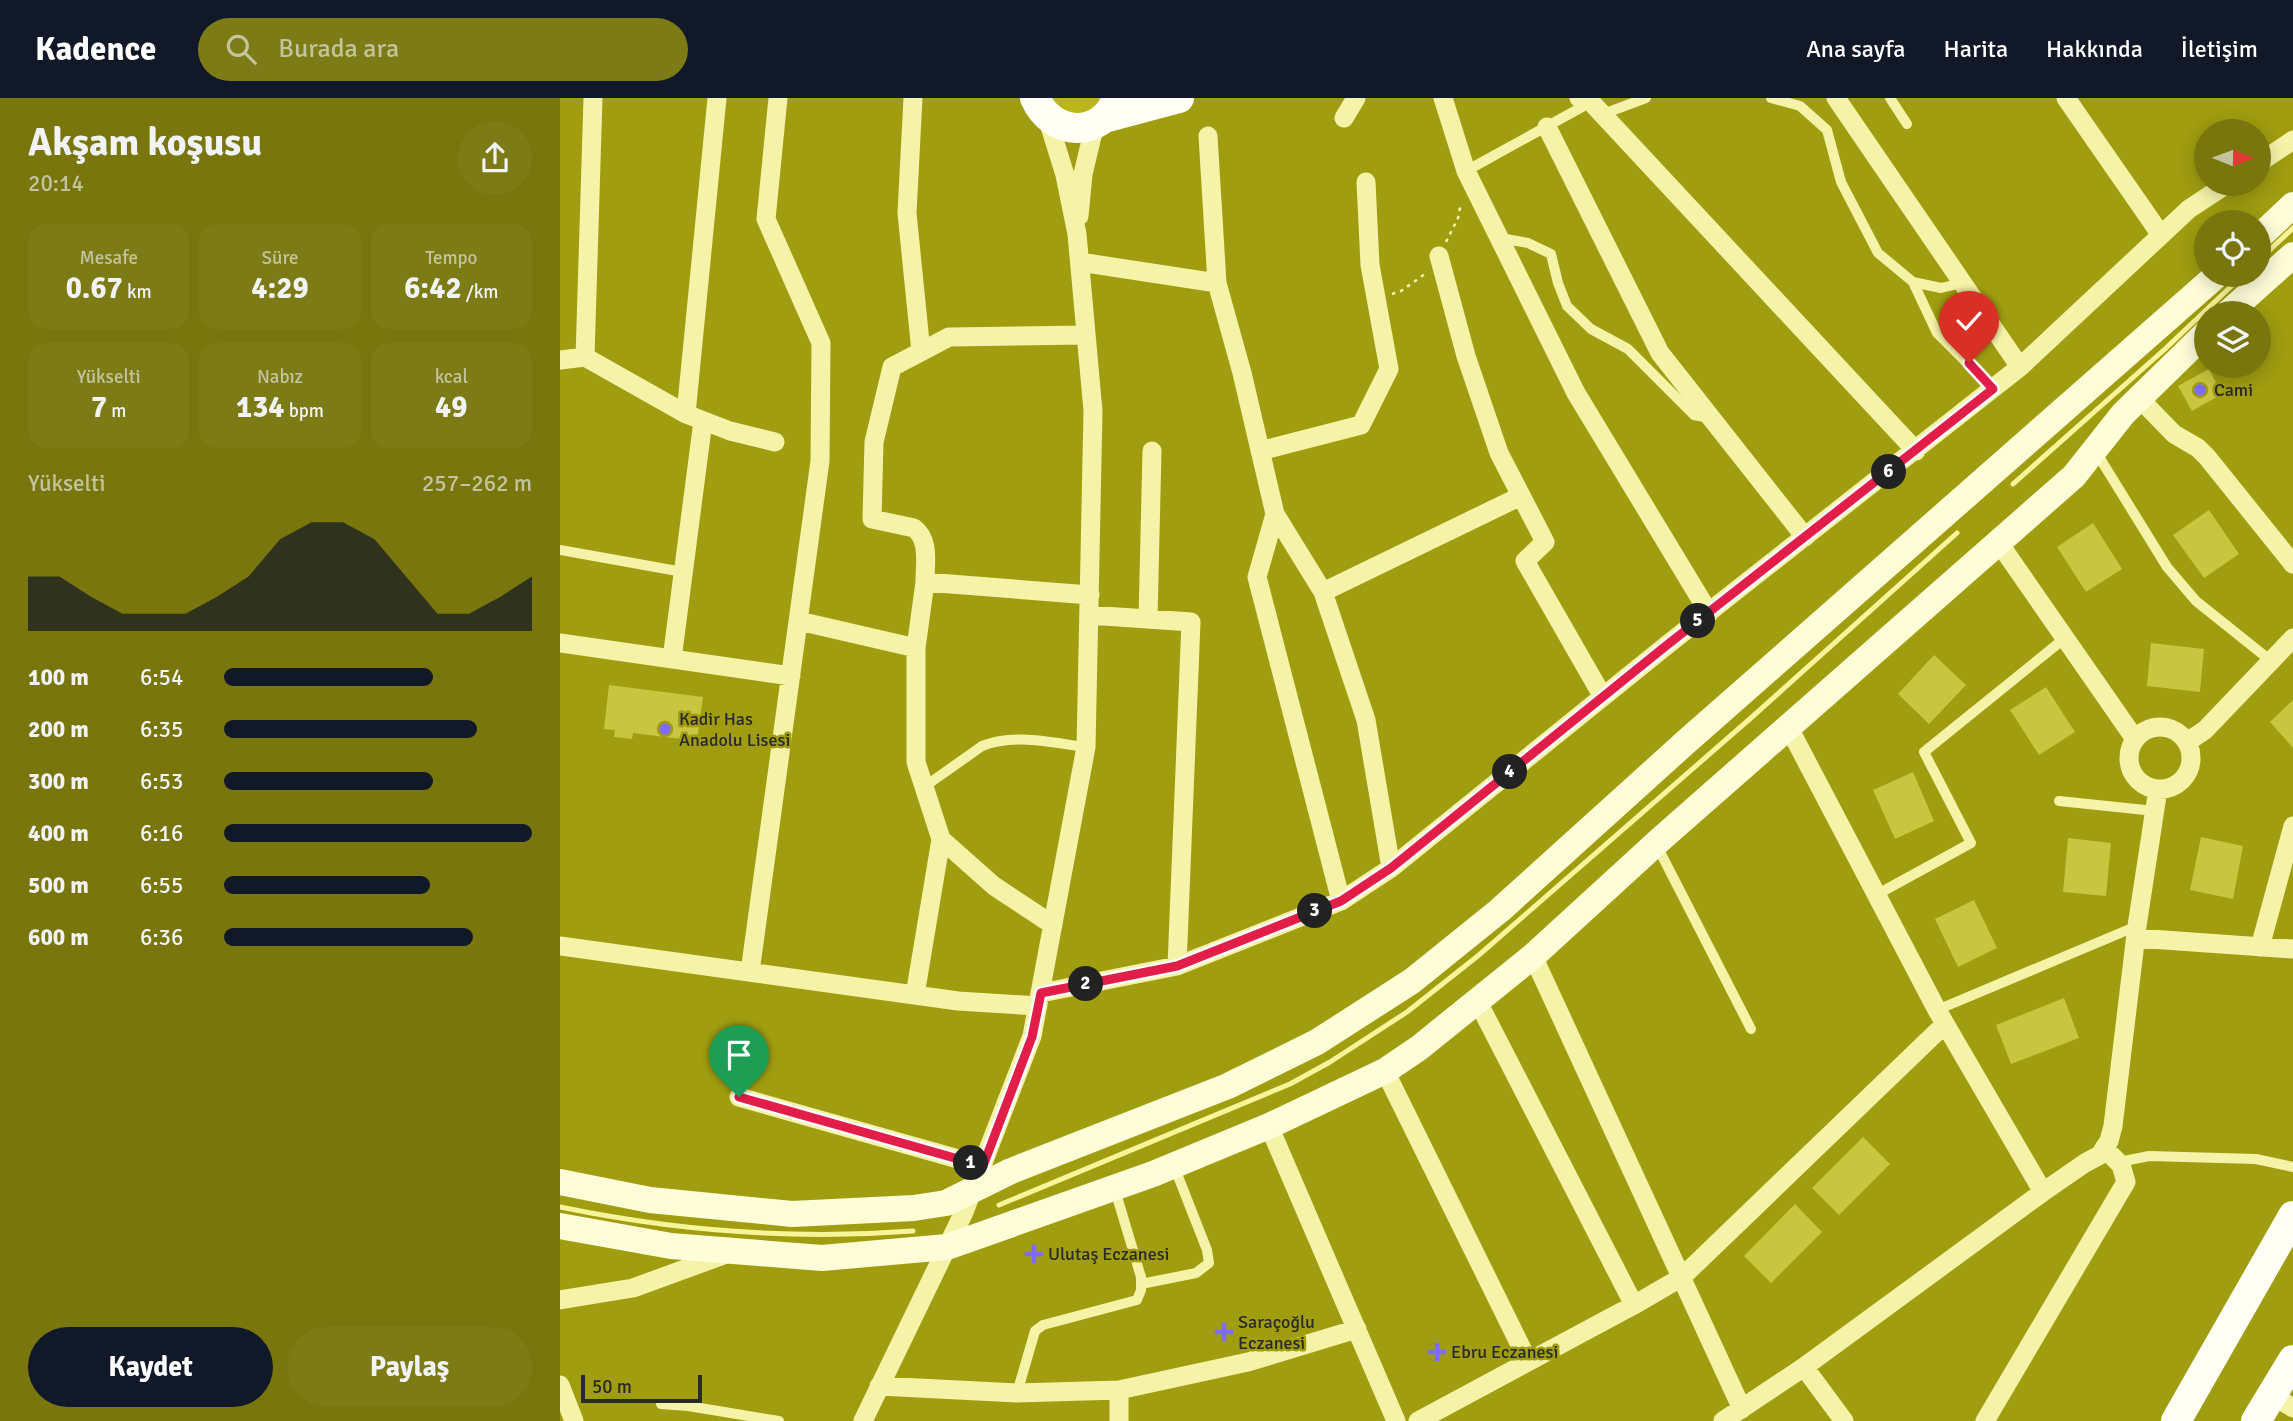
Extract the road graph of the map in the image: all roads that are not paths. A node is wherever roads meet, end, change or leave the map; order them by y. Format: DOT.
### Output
graph roads {
  1 [pos="593,98"];
  2 [pos="717,98"];
  3 [pos="778,98"];
  4 [pos="913,98"];
  5 [pos="1179,98"];
  6 [pos="1356,98"];
  7 [pos="1443,98"];
  8 [pos="1646,98"];
  9 [pos="1771,98"];
  10 [pos="1836,98"];
  11 [pos="1890,98"];
  12 [pos="2066,98"];
  13 [pos="1036,105"];
  14 [pos="1591,105"];
  15 [pos="1105,113"];
  16 [pos="1344,118"];
  17 [pos="1907,124"];
  18 [pos="1547,127"];
  19 [pos="1208,136"];
  20 [pos="2293,140"];
  21 [pos="2272,154"];
  22 [pos="1466,171"];
  23 [pos="1366,181"];
  24 [pos="2209,196"];
  25 [pos="2293,205"];
  26 [pos="2271,226"];
  27 [pos="1077,234"];
  28 [pos="2161,236"];
  29 [pos="1499,238"];
  30 [pos="2293,255"];
  31 [pos="1439,256"];
  32 [pos="1080,262"];
  33 [pos="1913,282"];
  34 [pos="1217,283"];
  35 [pos="1962,283"];
  36 [pos="2203,287"];
  37 [pos="2241,301"];
  38 [pos="1086,335"];
  39 [pos="2194,345"];
  40 [pos="921,352"];
  41 [pos="585,357"];
  42 [pos="560,360"];
  43 [pos="2020,367"];
  44 [pos="1993,389"];
  45 [pos="2139,398"];
  46 [pos="695,417"];
  47 [pos="1711,418"];
  48 [pos="775,442"];
  49 [pos="2095,450"];
  50 [pos="1152,451"];
  51 [pos="1260,451"];
  52 [pos="1916,451"];
  53 [pos="1521,496"];
  54 [pos="1275,514"];
  55 [pos="1805,537"];
  56 [pos="1999,543"];
  57 [pos="560,550"];
  58 [pos="2293,564"];
  59 [pos="683,572"];
  60 [pos="925,582"];
  61 [pos="1323,592"];
  62 [pos="1090,595"];
  63 [pos="1709,613"];
  64 [pos="1089,615"];
  65 [pos="1148,619"];
  66 [pos="799,621"];
  67 [pos="2065,638"];
  68 [pos="2293,638"];
  69 [pos="560,643"];
  70 [pos="916,648"];
  71 [pos="672,659"];
  72 [pos="2271,661"];
  73 [pos="791,676"];
  74 [pos="1603,697"];
  75 [pos="1788,728"];
  76 [pos="2135,738"];
  77 [pos="2187,742"];
  78 [pos="1086,747"];
  79 [pos="924,787"];
  80 [pos="2158,789"];
  81 [pos="2059,801"];
  82 [pos="2155,811"];
  83 [pos="2293,826"];
  84 [pos="941,839"];
  85 [pos="1656,844"];
  86 [pos="1391,868"];
  87 [pos="1876,895"];
  88 [pos="1341,901"];
  89 [pos="1053,925"];
  90 [pos="2136,932"];
  91 [pos="560,946"];
  92 [pos="2260,947"];
  93 [pos="2293,949"];
  94 [pos="1533,956"];
  95 [pos="1177,966"];
  96 [pos="750,972"];
  97 [pos="915,995"];
  98 [pos="1039,1000"];
  99 [pos="1478,1002"];
  100 [pos="1941,1017"];
  101 [pos="1751,1029"];
  102 [pos="1385,1071"];
  103 [pos="739,1097"];
  104 [pos="1269,1126"];
  105 [pos="2112,1155"];
  106 [pos="1174,1165"];
  107 [pos="2293,1167"];
  108 [pos="978,1178"];
  109 [pos="560,1182"];
  110 [pos="1114,1188"];
  111 [pos="2043,1192"];
  112 [pos="2293,1216"];
  113 [pos="560,1226"];
  114 [pos="947,1247"];
  115 [pos="733,1251"];
  116 [pos="1682,1277"];
  117 [pos="1141,1284"];
  118 [pos="560,1300"];
  119 [pos="1634,1305"];
  120 [pos="1357,1329"];
  121 [pos="2293,1360"];
  122 [pos="1528,1362"];
  123 [pos="1804,1367"];
  124 [pos="560,1385"];
  125 [pos="879,1386"];
  126 [pos="1118,1390"];
  127 [pos="1017,1393"];
  128 [pos="2282,1402"];
  129 [pos="661,1404"];
  130 [pos="1742,1409"];
  131 [pos="574,1421"];
  132 [pos="779,1421"];
  133 [pos="863,1421"];
  134 [pos="1119,1421"];
  135 [pos="1396,1421"];
  136 [pos="1418,1421"];
  137 [pos="1723,1421"];
  138 [pos="1844,1421"];
  139 [pos="1985,1421"];
  140 [pos="2176,1421"];
  141 [pos="2256,1421"];
  1 -- 41 [label="street"];
  2 -- 46 [label="street"];
  3 -- 66 [label="street"];
  4 -- 40 [label="street"];
  5 -- 15 [label="main road"];
  6 -- 16 [label="street"];
  7 -- 22 [label="street"];
  8 -- 14 [label="lane"];
  9 -- 33 [label="lane"];
  10 -- 35 [label="street"];
  11 -- 17 [label="lane"];
  12 -- 28 [label="street"];
  13 -- 15 [label="main road"];
  13 -- 27 [label="street"];
  14 -- 18 [label="lane"];
  14 -- 52 [label="street"];
  15 -- 27 [label="street"];
  18 -- 22 [label="lane"];
  18 -- 47 [label="street"];
  19 -- 34 [label="street"];
  20 -- 21 [label="street"];
  22 -- 29 [label="street"];
  23 -- 51 [label="street"];
  24 -- 28 [label="street"];
  25 -- 26 [label="main road"];
  27 -- 32 [label="street"];
  28 -- 43 [label="street"];
  29 -- 47 [label="lane"];
  29 -- 63 [label="street"];
  30 -- 37 [label="main road"];
  31 -- 53 [label="street"];
  32 -- 34 [label="street"];
  32 -- 38 [label="street"];
  33 -- 35 [label="lane"];
  33 -- 44 [label="lane"];
  34 -- 51 [label="street"];
  35 -- 43 [label="street"];
  36 -- 108 [label="main road"];
  38 -- 40 [label="street"];
  38 -- 62 [label="street"];
  39 -- 45 [label="main road"];
  40 -- 60 [label="street"];
  41 -- 42 [label="street"];
  41 -- 46 [label="street"];
  43 -- 44 [label="street"];
  44 -- 52 [label="street"];
  45 -- 49 [label="main road"];
  45 -- 58 [label="street"];
  46 -- 48 [label="street"];
  46 -- 59 [label="street"];
  47 -- 55 [label="street"];
  49 -- 56 [label="main road"];
  49 -- 72 [label="lane"];
  50 -- 65 [label="street"];
  51 -- 54 [label="street"];
  52 -- 55 [label="street"];
  53 -- 61 [label="street"];
  53 -- 74 [label="street"];
  54 -- 61 [label="street"];
  54 -- 88 [label="street"];
  55 -- 63 [label="street"];
  56 -- 67 [label="street"];
  56 -- 75 [label="main road"];
  57 -- 59 [label="lane"];
  59 -- 71 [label="street"];
  60 -- 62 [label="street"];
  60 -- 70 [label="street"];
  61 -- 86 [label="street"];
  62 -- 64 [label="street"];
  63 -- 74 [label="street"];
  64 -- 65 [label="street"];
  64 -- 78 [label="street"];
  65 -- 95 [label="street"];
  66 -- 70 [label="street"];
  66 -- 73 [label="street"];
  67 -- 76 [label="street"];
  67 -- 87 [label="lane"];
  68 -- 72 [label="street"];
  69 -- 71 [label="street"];
  70 -- 79 [label="street"];
  71 -- 73 [label="street"];
  72 -- 77 [label="street"];
  73 -- 96 [label="street"];
  74 -- 86 [label="street"];
  75 -- 85 [label="main road"];
  75 -- 87 [label="street"];
  76 -- 77 [label="street"];
  76 -- 80 [label="street"];
  77 -- 80 [label="street"];
  78 -- 79 [label="lane"];
  78 -- 89 [label="street"];
  79 -- 84 [label="street"];
  80 -- 82 [label="street"];
  81 -- 82 [label="lane"];
  82 -- 90 [label="street"];
  83 -- 92 [label="street"];
  84 -- 89 [label="street"];
  84 -- 97 [label="street"];
  85 -- 94 [label="main road"];
  85 -- 101 [label="lane"];
  86 -- 88 [label="street"];
  87 -- 100 [label="street"];
  88 -- 95 [label="street"];
  89 -- 98 [label="street"];
  90 -- 92 [label="street"];
  90 -- 100 [label="lane"];
  90 -- 105 [label="street"];
  91 -- 96 [label="street"];
  92 -- 93 [label="street"];
  94 -- 99 [label="main road"];
  94 -- 116 [label="street"];
  95 -- 98 [label="street"];
  96 -- 97 [label="street"];
  97 -- 98 [label="street"];
  98 -- 108 [label="street"];
  99 -- 102 [label="main road"];
  99 -- 119 [label="street"];
  100 -- 111 [label="street"];
  100 -- 116 [label="street"];
  102 -- 104 [label="main road"];
  102 -- 122 [label="street"];
  103 -- 108 [label="street"];
  104 -- 106 [label="main road"];
  104 -- 120 [label="street"];
  105 -- 107 [label="lane"];
  105 -- 111 [label="street"];
  105 -- 139 [label="street"];
  106 -- 110 [label="main road"];
  106 -- 117 [label="lane"];
  108 -- 109 [label="main road"];
  108 -- 114 [label="street"];
  110 -- 114 [label="main road"];
  110 -- 117 [label="lane"];
  111 -- 123 [label="street"];
  112 -- 140 [label="main road"];
  113 -- 115 [label="main road"];
  114 -- 115 [label="main road"];
  114 -- 125 [label="street"];
  115 -- 118 [label="street"];
  116 -- 119 [label="street"];
  116 -- 130 [label="street"];
  117 -- 127 [label="lane"];
  119 -- 122 [label="street"];
  120 -- 126 [label="street"];
  120 -- 135 [label="street"];
  121 -- 128 [label="main road"];
  122 -- 136 [label="street"];
  123 -- 130 [label="street"];
  123 -- 138 [label="street"];
  124 -- 131 [label="street"];
  125 -- 127 [label="street"];
  125 -- 133 [label="street"];
  126 -- 127 [label="street"];
  126 -- 134 [label="street"];
  128 -- 141 [label="main road"];
  129 -- 132 [label="lane"];
  130 -- 137 [label="street"];
}
